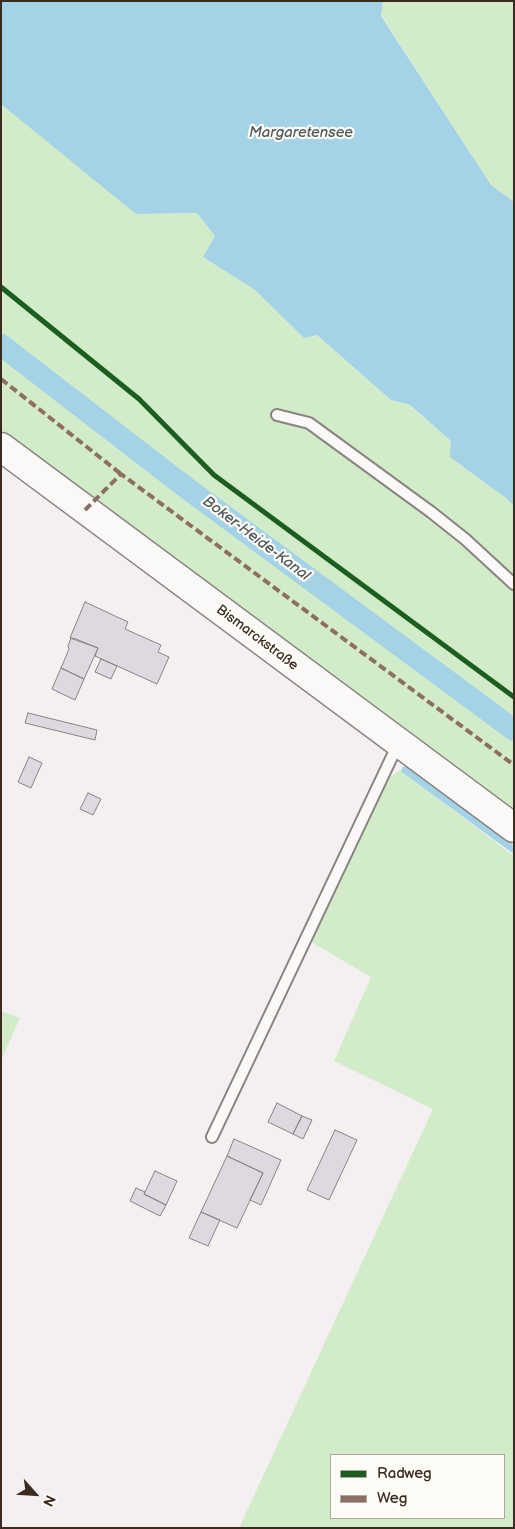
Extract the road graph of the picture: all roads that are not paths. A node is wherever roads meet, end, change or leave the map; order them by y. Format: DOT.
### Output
graph roads {
  1 [pos="277,415"];
  2 [pos="1,447"];
  3 [pos="514,584"];
  4 [pos="399,743"];
  5 [pos="514,828"];
  6 [pos="212,1137"];
  1 -- 3 [label="lane"];
  2 -- 4 [label="main road, Bismarckstraße"];
  4 -- 5 [label="main road, Bismarckstraße"];
  4 -- 6 [label="lane"];
}
